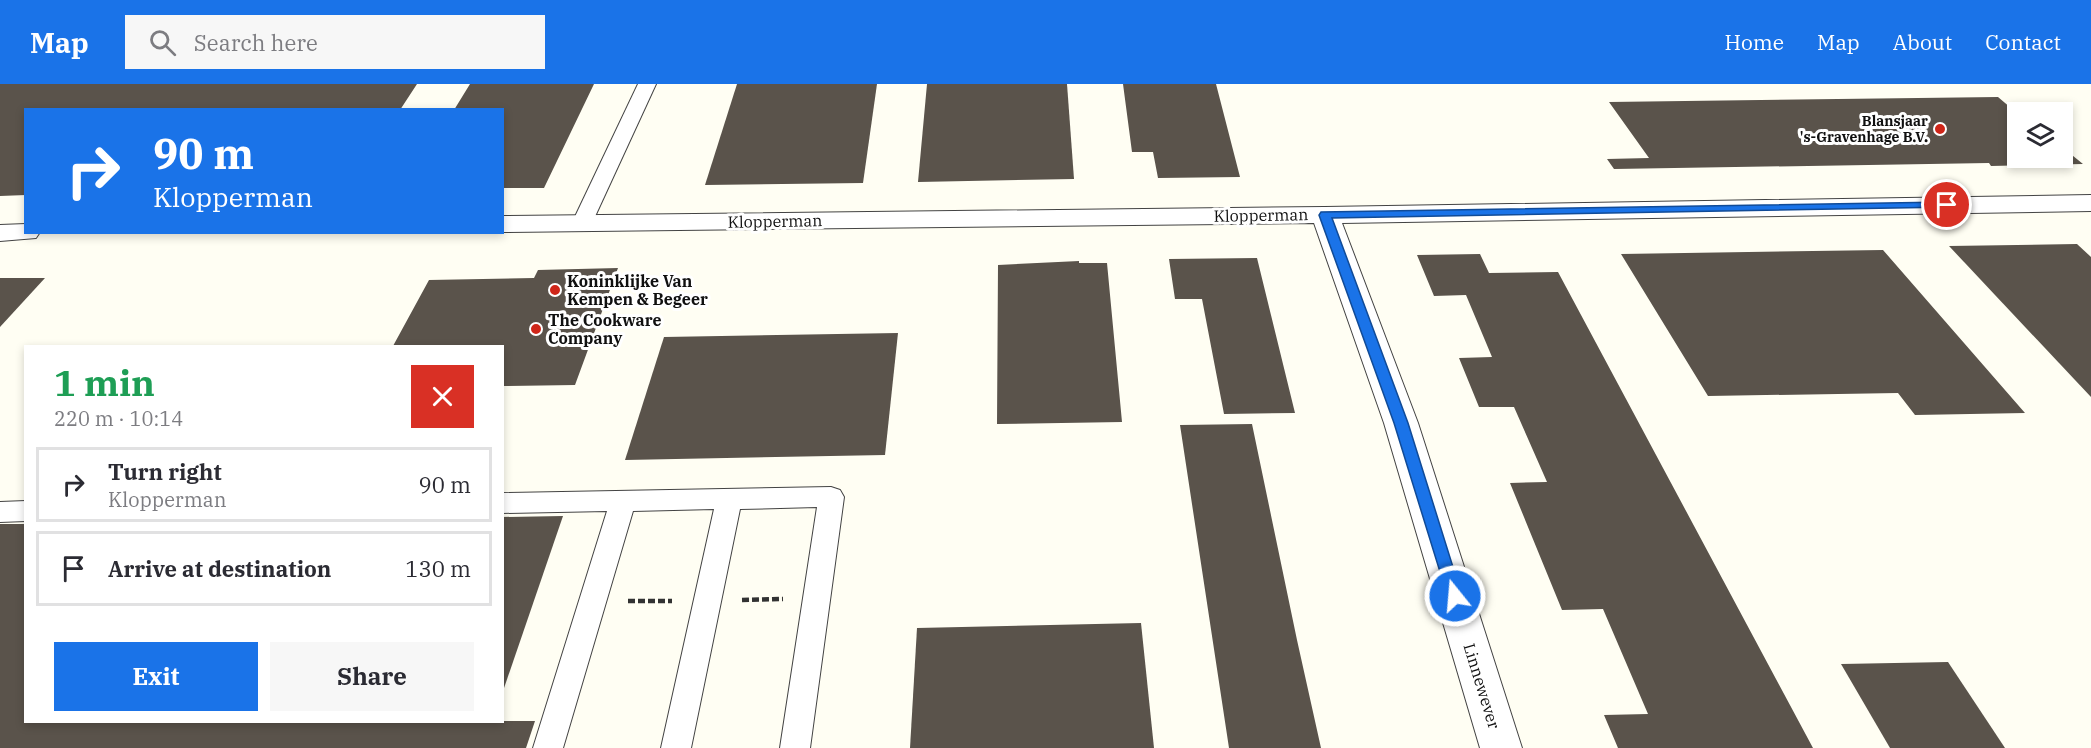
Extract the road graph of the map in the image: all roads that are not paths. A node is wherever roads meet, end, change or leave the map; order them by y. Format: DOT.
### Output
graph roads {
  1 [pos="647,84"];
  2 [pos="2091,203"];
  3 [pos="1325,215"];
  4 [pos="582,223"];
  5 [pos="504,224"];
  6 [pos="24,232"];
  7 [pos="0,233"];
  8 [pos="729,499"];
  9 [pos="623,501"];
  10 [pos="504,503"];
  11 [pos="24,511"];
  12 [pos="0,512"];
  13 [pos="548,748"];
  14 [pos="676,748"];
  15 [pos="795,748"];
  16 [pos="1501,748"];
  1 -- 4 [label="lane"];
  2 -- 3 [label="street, Klopperman"];
  3 -- 4 [label="street, Klopperman"];
  3 -- 16 [label="street, Linnewever"];
  4 -- 5 [label="street, Klopperman"];
  6 -- 7 [label="street"];
  8 -- 9 [label="lane"];
  8 -- 14 [label="lane"];
  8 -- 15 [label="lane"];
  9 -- 10 [label="lane"];
  9 -- 13 [label="lane"];
  11 -- 12 [label="lane"];
}
